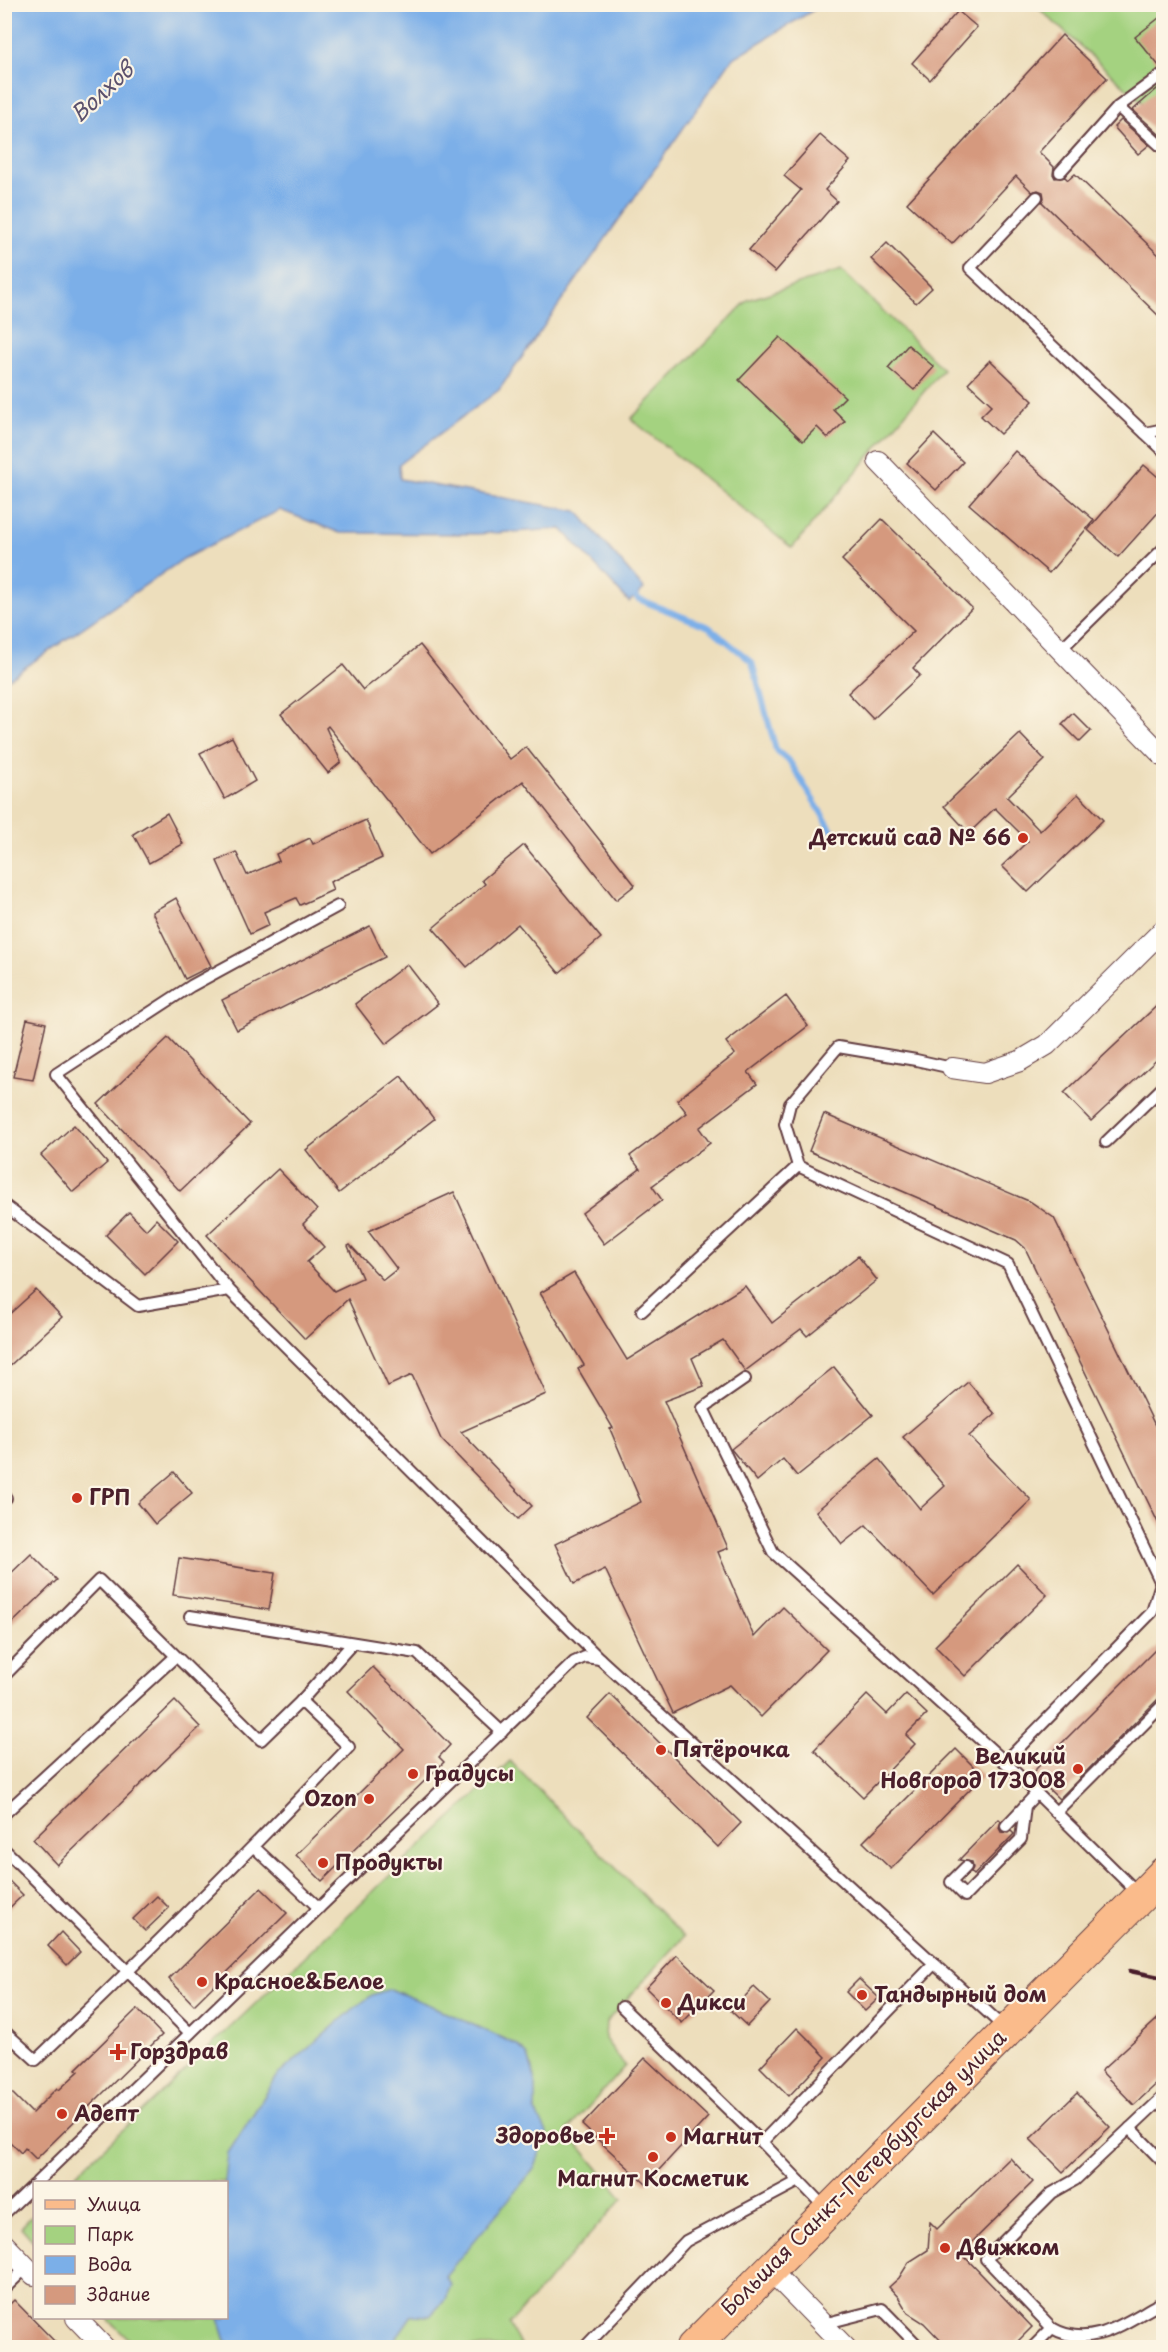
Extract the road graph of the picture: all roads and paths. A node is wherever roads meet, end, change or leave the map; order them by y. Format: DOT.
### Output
graph roads {
  1 [pos="1164,73"];
  2 [pos="1118,108"];
  3 [pos="1164,149"];
  4 [pos="1060,172"];
  5 [pos="1037,197"];
  6 [pos="1164,429"];
  7 [pos="1145,433"];
  8 [pos="1164,451"];
  9 [pos="878,461"];
  10 [pos="1164,548"];
  11 [pos="1060,650"];
  12 [pos="1164,757"];
  13 [pos="338,906"];
  14 [pos="1164,929"];
  15 [pos="952,1068"];
  16 [pos="1164,1086"];
  17 [pos="1106,1142"];
  18 [pos="798,1166"];
  19 [pos="4,1205"];
  20 [pos="229,1290"];
  21 [pos="642,1311"];
  22 [pos="745,1379"];
  23 [pos="190,1616"];
  24 [pos="352,1644"];
  25 [pos="175,1657"];
  26 [pos="600,1659"];
  27 [pos="4,1676"];
  28 [pos="301,1701"];
  29 [pos="1164,1704"];
  30 [pos="502,1732"];
  31 [pos="1005,1762"];
  32 [pos="1037,1793"];
  33 [pos="1025,1806"];
  34 [pos="1056,1812"];
  35 [pos="4,1814"];
  36 [pos="1006,1826"];
  37 [pos="254,1847"];
  38 [pos="4,1849"];
  39 [pos="966,1867"];
  40 [pos="1164,1873"];
  41 [pos="1140,1896"];
  42 [pos="319,1908"];
  43 [pos="934,1964"];
  44 [pos="128,1972"];
  45 [pos="622,2007"];
  46 [pos="1006,2029"];
  47 [pos="4,2031"];
  48 [pos="190,2033"];
  49 [pos="1164,2096"];
  50 [pos="1130,2128"];
  51 [pos="762,2142"];
  52 [pos="1164,2163"];
  53 [pos="38,2181"];
  54 [pos="799,2181"];
  55 [pos="33,2186"];
  56 [pos="827,2210"];
  57 [pos="4,2214"];
  58 [pos="4,2244"];
  59 [pos="769,2269"];
  60 [pos="31,2271"];
  61 [pos="4,2289"];
  62 [pos="1157,2305"];
  63 [pos="77,2319"];
  64 [pos="823,2324"];
  65 [pos="1052,2328"];
  66 [pos="105,2348"];
  67 [pos="584,2348"];
  68 [pos="692,2348"];
  69 [pos="846,2348"];
  70 [pos="920,2348"];
  71 [pos="1032,2348"];
  1 -- 2 [label="lane"];
  2 -- 3 [label="lane"];
  2 -- 4 [label="lane"];
  5 -- 7 [label="lane"];
  6 -- 7 [label="lane"];
  7 -- 8 [label="lane"];
  9 -- 11 [label="street"];
  10 -- 11 [label="lane"];
  11 -- 12 [label="street"];
  13 -- 20 [label="lane"];
  14 -- 15 [label="street"];
  15 -- 18 [label="lane"];
  16 -- 17 [label="lane"];
  18 -- 21 [label="lane"];
  18 -- 31 [label="lane"];
  19 -- 20 [label="lane"];
  20 -- 26 [label="lane"];
  22 -- 31 [label="lane"];
  23 -- 24 [label="lane"];
  24 -- 28 [label="lane"];
  24 -- 30 [label="lane"];
  25 -- 27 [label="lane"];
  25 -- 28 [label="lane"];
  25 -- 35 [label="lane"];
  26 -- 30 [label="lane"];
  26 -- 43 [label="lane"];
  28 -- 37 [label="lane"];
  29 -- 34 [label="lane"];
  30 -- 42 [label="lane"];
  31 -- 32 [label="lane"];
  32 -- 33 [label="lane"];
  32 -- 34 [label="lane"];
  33 -- 36 [label="lane"];
  33 -- 39 [label="lane"];
  34 -- 41 [label="lane"];
  37 -- 42 [label="lane"];
  37 -- 44 [label="lane"];
  38 -- 44 [label="lane"];
  40 -- 41 [label="main road, Большая Санкт-Петербургская улица"];
  41 -- 46 [label="main road, Большая Санкт-Петербургская улица"];
  42 -- 48 [label="lane"];
  43 -- 46 [label="lane"];
  43 -- 51 [label="lane"];
  44 -- 47 [label="lane"];
  44 -- 48 [label="lane"];
  45 -- 51 [label="lane"];
  46 -- 56 [label="main road, Большая Санкт-Петербургская улица"];
  48 -- 53 [label="lane"];
  49 -- 50 [label="lane"];
  50 -- 52 [label="lane"];
  50 -- 65 [label="lane"];
  51 -- 54 [label="lane"];
  54 -- 56 [label="lane"];
  54 -- 67 [label="lane"];
  55 -- 57 [label="lane"];
  56 -- 59 [label="main road, Большая Санкт-Петербургская улица"];
  58 -- 60 [label="street"];
  59 -- 64 [label="street"];
  59 -- 68 [label="main road, Большая Санкт-Петербургская улица"];
  60 -- 61 [label="lane"];
  62 -- 65 [label="lane"];
  63 -- 66 [label="street"];
  64 -- 69 [label="street"];
  64 -- 70 [label="lane"];
  65 -- 71 [label="lane"];
}
